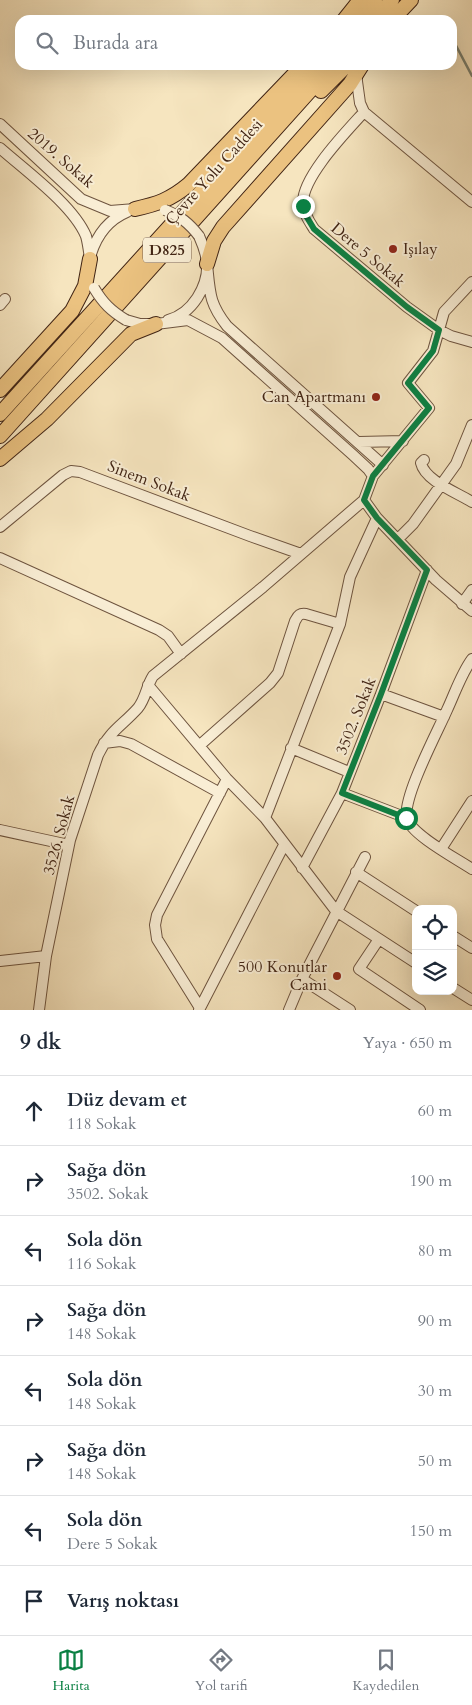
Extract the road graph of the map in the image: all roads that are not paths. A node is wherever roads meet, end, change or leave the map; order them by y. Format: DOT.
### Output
graph roads {
  1 [pos="360,0"];
  2 [pos="375,0"];
  3 [pos="392,0"];
  4 [pos="411,0"];
  5 [pos="348,15"];
  6 [pos="362,15"];
  7 [pos="378,15"];
  8 [pos="397,15"];
  9 [pos="298,70"];
  10 [pos="304,70"];
  11 [pos="311,70"];
  12 [pos="329,70"];
  13 [pos="353,70"];
  14 [pos="354,70"];
  15 [pos="355,70"];
  16 [pos="364,112"];
  17 [pos="0,124"];
  18 [pos="244,144"];
  19 [pos="0,148"];
  20 [pos="472,202"];
  21 [pos="135,209"];
  22 [pos="198,216"];
  23 [pos="90,259"];
  24 [pos="207,264"];
  25 [pos="472,282"];
  26 [pos="156,324"];
  27 [pos="439,330"];
  28 [pos="472,342"];
  29 [pos="0,390"];
  30 [pos="0,414"];
  31 [pos="472,425"];
  32 [pos="0,436"];
  33 [pos="403,441"];
  34 [pos="359,442"];
  35 [pos="0,459"];
  36 [pos="424,460"];
  37 [pos="383,465"];
  38 [pos="373,476"];
  39 [pos="442,485"];
  40 [pos="364,500"];
  41 [pos="472,502"];
  42 [pos="377,518"];
  43 [pos="0,527"];
  44 [pos="398,540"];
  45 [pos="301,554"];
  46 [pos="0,558"];
  47 [pos="427,570"];
  48 [pos="472,590"];
  49 [pos="462,604"];
  50 [pos="472,611"];
  51 [pos="340,624"];
  52 [pos="181,654"];
  53 [pos="472,658"];
  54 [pos="148,685"];
  55 [pos="381,694"];
  56 [pos="444,717"];
  57 [pos="104,743"];
  58 [pos="200,745"];
  59 [pos="291,748"];
  60 [pos="350,772"];
  61 [pos="227,779"];
  62 [pos="220,793"];
  63 [pos="342,793"];
  64 [pos="472,800"];
  65 [pos="265,818"];
  66 [pos="406,818"];
  67 [pos="0,830"];
  68 [pos="69,845"];
  69 [pos="284,845"];
  70 [pos="440,849"];
  71 [pos="365,856"];
  72 [pos="302,868"];
  73 [pos="472,869"];
  74 [pos="356,872"];
  75 [pos="412,908"];
  76 [pos="336,911"];
  77 [pos="379,939"];
  78 [pos="457,939"];
  79 [pos="472,948"];
  80 [pos="46,956"];
  81 [pos="412,960"];
  82 [pos="0,961"];
  83 [pos="302,979"];
  84 [pos="457,991"];
  85 [pos="472,1000"];
  86 [pos="199,1009"];
  87 [pos="39,1010"];
  88 [pos="289,1010"];
  89 [pos="350,1010"];
  90 [pos="420,1010"];
  1 -- 5 [label="highway"];
  2 -- 6 [label="highway"];
  3 -- 7 [label="highway"];
  4 -- 8 [label="highway"];
  9 -- 21 [label="highway"];
  10 -- 18 [label="highway"];
  11 -- 18 [label="highway, Çevre Yolu Caddesi / D825"];
  12 -- 22 [label="highway, Çevre Yolu Caddesi / D825"];
  13 -- 22 [label="highway"];
  14 -- 24 [label="highway"];
  15 -- 16 [label="street"];
  16 -- 20 [label="street"];
  16 -- 27 [label="street, Dere 5 Sokak"];
  17 -- 21 [label="street, 2019. Sokak"];
  18 -- 30 [label="highway, Çevre Yolu Caddesi / D825"];
  19 -- 23 [label="street, 2019. Sokak"];
  21 -- 23 [label="street"];
  21 -- 24 [label="street, bridge"];
  22 -- 32 [label="highway, Çevre Yolu Caddesi / D825"];
  23 -- 26 [label="street, bridge"];
  23 -- 29 [label="highway"];
  24 -- 26 [label="street"];
  24 -- 34 [label="street"];
  25 -- 27 [label="street"];
  26 -- 35 [label="highway"];
  26 -- 38 [label="street"];
  27 -- 28 [label="street, Dere 5 Sokak"];
  27 -- 33 [label="street"];
  31 -- 39 [label="street"];
  33 -- 34 [label="street"];
  33 -- 37 [label="street"];
  34 -- 37 [label="street"];
  36 -- 39 [label="street"];
  37 -- 38 [label="street"];
  38 -- 40 [label="street"];
  39 -- 41 [label="street"];
  39 -- 44 [label="street"];
  40 -- 42 [label="street"];
  40 -- 45 [label="street, 3526. Sokak"];
  42 -- 44 [label="street"];
  42 -- 51 [label="street"];
  43 -- 45 [label="street, Sinem Sokak"];
  44 -- 47 [label="street"];
  45 -- 52 [label="street, 3526. Sokak"];
  46 -- 52 [label="street"];
  47 -- 49 [label="street"];
  47 -- 55 [label="street, 3502. Sokak"];
  48 -- 49 [label="street"];
  49 -- 50 [label="street"];
  51 -- 58 [label="street"];
  51 -- 59 [label="street"];
  52 -- 54 [label="street, 3526. Sokak"];
  53 -- 56 [label="street"];
  54 -- 57 [label="street, 3526. Sokak"];
  54 -- 58 [label="street"];
  55 -- 56 [label="street"];
  55 -- 60 [label="street, 3502. Sokak"];
  56 -- 66 [label="street"];
  57 -- 62 [label="street"];
  57 -- 68 [label="street, 3526. Sokak"];
  58 -- 61 [label="street"];
  59 -- 60 [label="street"];
  59 -- 65 [label="street"];
  60 -- 63 [label="street, 3502. Sokak"];
  61 -- 62 [label="street"];
  61 -- 65 [label="street"];
  62 -- 86 [label="street"];
  63 -- 66 [label="street"];
  63 -- 72 [label="street, 3502. Sokak"];
  64 -- 70 [label="street"];
  65 -- 69 [label="street"];
  66 -- 70 [label="street"];
  67 -- 68 [label="street"];
  68 -- 80 [label="street, 3526. Sokak"];
  69 -- 72 [label="street"];
  69 -- 86 [label="street"];
  70 -- 73 [label="street"];
  71 -- 74 [label="street"];
  72 -- 76 [label="street"];
  74 -- 75 [label="street"];
  74 -- 76 [label="street"];
  76 -- 77 [label="street"];
  76 -- 83 [label="street"];
  77 -- 81 [label="street"];
  77 -- 90 [label="street"];
  78 -- 79 [label="street"];
  80 -- 82 [label="street"];
  80 -- 87 [label="street, 3526. Sokak"];
  83 -- 88 [label="street"];
  83 -- 89 [label="street"];
  84 -- 85 [label="street"];
}
